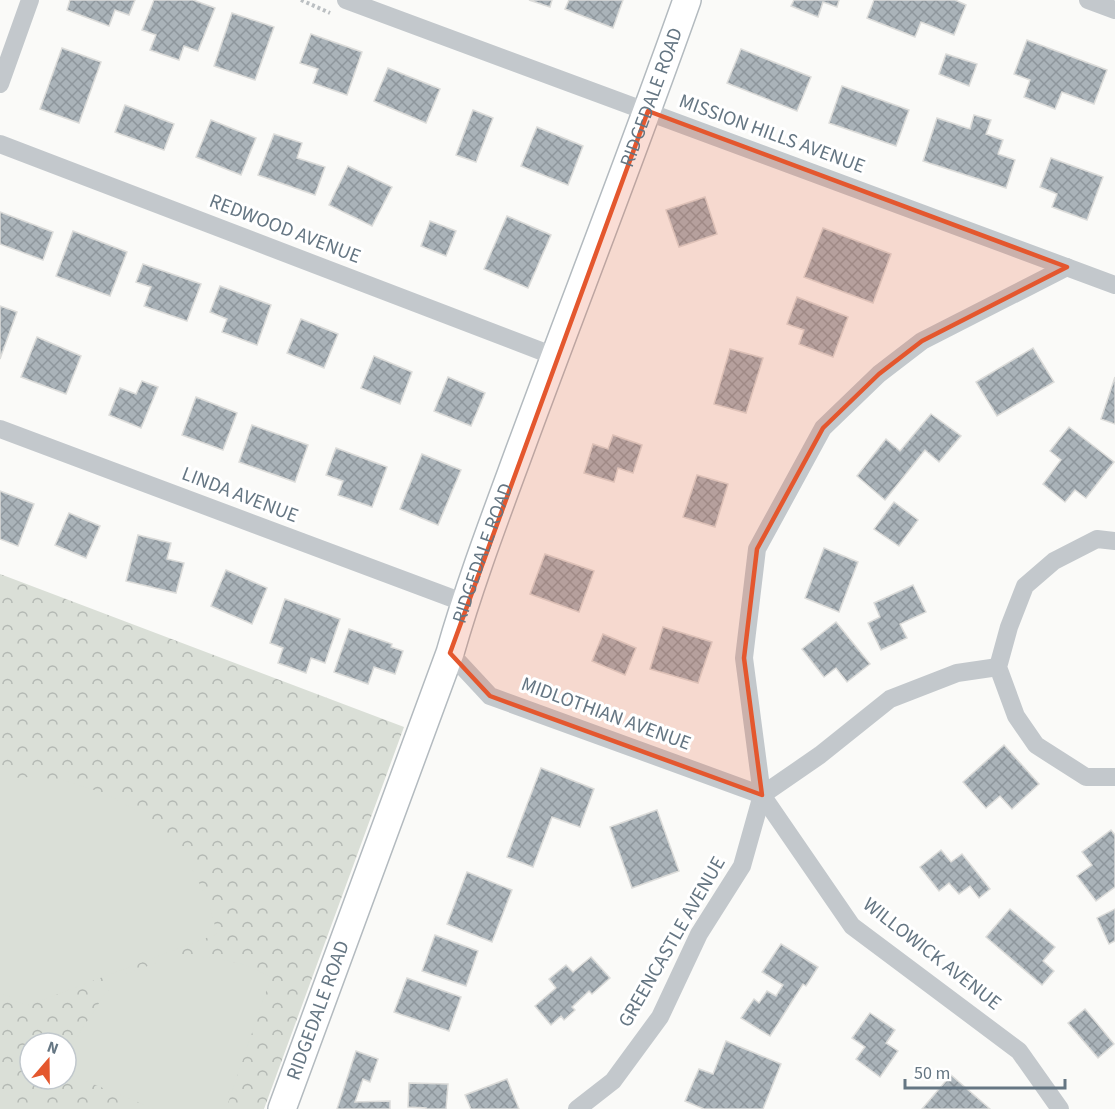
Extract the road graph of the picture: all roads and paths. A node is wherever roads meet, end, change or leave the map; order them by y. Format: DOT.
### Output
graph roads {
  1 [pos="30,0"];
  2 [pos="346,0"];
  3 [pos="687,0"];
  4 [pos="1088,0"];
  5 [pos="1115,10"];
  6 [pos="0,84"];
  7 [pos="648,111"];
  8 [pos="0,144"];
  9 [pos="1067,267"];
  10 [pos="1115,285"];
  11 [pos="554,357"];
  12 [pos="0,429"];
  13 [pos="1115,541"];
  14 [pos="465,603"];
  15 [pos="450,653"];
  16 [pos="998,667"];
  17 [pos="1115,777"];
  18 [pos="762,795"];
  19 [pos="282,1109"];
  20 [pos="577,1109"];
  21 [pos="1060,1109"];
  1 -- 6 [label="street"];
  2 -- 7 [label="street, MISSION HILLS AVENUE"];
  3 -- 7 [label="street, RIDGEDALE ROAD"];
  4 -- 5 [label="street"];
  7 -- 9 [label="street, MISSION HILLS AVENUE"];
  7 -- 11 [label="street, RIDGEDALE ROAD"];
  8 -- 11 [label="street, REDWOOD AVENUE"];
  9 -- 10 [label="street, MISSION HILLS AVENUE"];
  9 -- 18 [label="street, WILLOWICK AVENUE"];
  11 -- 14 [label="street, RIDGEDALE ROAD"];
  12 -- 14 [label="street, LINDA AVENUE"];
  13 -- 16 [label="street"];
  14 -- 15 [label="street, RIDGEDALE ROAD"];
  15 -- 18 [label="street, MIDLOTHIAN AVENUE"];
  15 -- 19 [label="street, RIDGEDALE ROAD"];
  16 -- 17 [label="street"];
  16 -- 18 [label="street"];
  18 -- 20 [label="street, GREENCASTLE AVENUE"];
  18 -- 21 [label="street, WILLOWICK AVENUE"];
}
